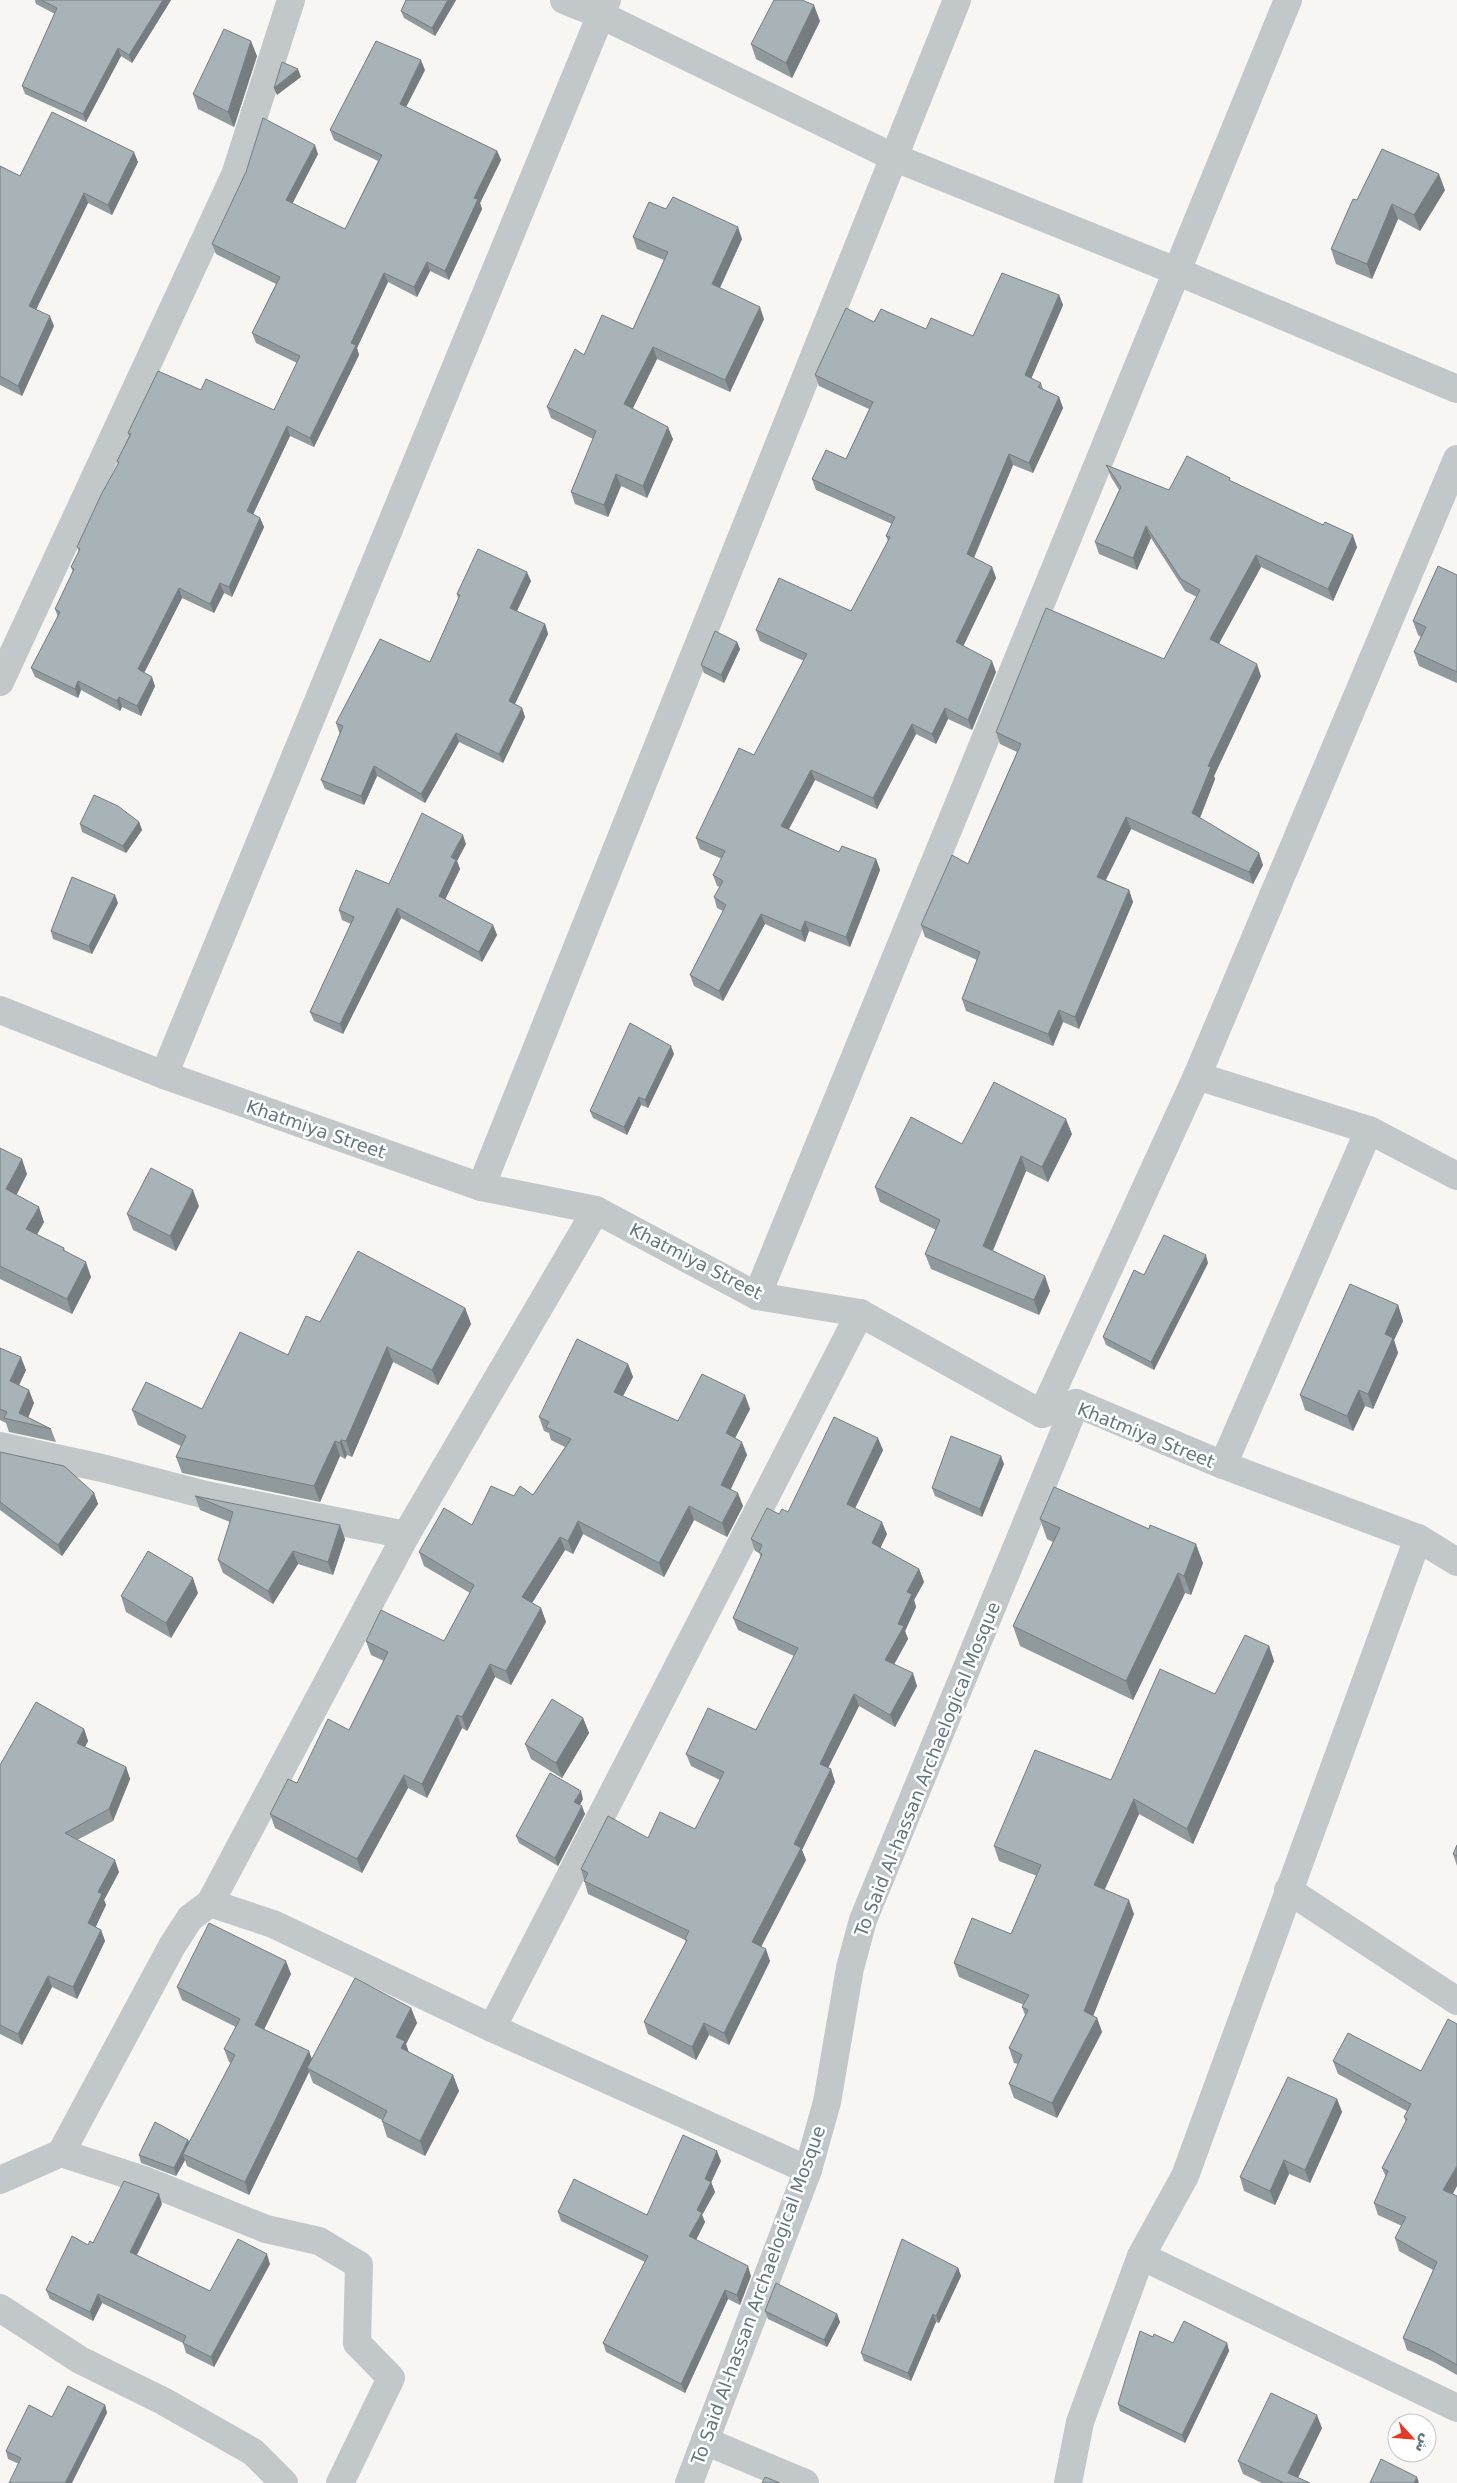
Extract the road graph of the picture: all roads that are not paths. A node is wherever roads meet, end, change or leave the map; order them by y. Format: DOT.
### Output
graph roads {
  1 [pos="291,0"];
  2 [pos="564,0"];
  3 [pos="957,0"];
  4 [pos="1288,0"];
  5 [pos="604,7"];
  6 [pos="893,157"];
  7 [pos="1176,271"];
  8 [pos="1457,389"];
  9 [pos="1457,459"];
  10 [pos="0,682"];
  11 [pos="0,1010"];
  12 [pos="164,1075"];
  13 [pos="1197,1076"];
  14 [pos="1369,1130"];
  15 [pos="1457,1176"];
  16 [pos="481,1187"];
  17 [pos="596,1210"];
  18 [pos="757,1296"];
  19 [pos="860,1313"];
  20 [pos="1076,1403"];
  21 [pos="1042,1414"];
  22 [pos="0,1446"];
  23 [pos="1223,1465"];
  24 [pos="406,1535"];
  25 [pos="1418,1538"];
  26 [pos="1457,1562"];
  27 [pos="1288,1890"];
  28 [pos="210,1903"];
  29 [pos="1457,2001"];
  30 [pos="492,2028"];
  31 [pos="61,2153"];
  32 [pos="808,2170"];
  33 [pos="0,2180"];
  34 [pos="1141,2256"];
  35 [pos="0,2308"];
  36 [pos="1457,2408"];
  37 [pos="705,2441"];
  38 [pos="284,2483"];
  39 [pos="340,2483"];
  40 [pos="689,2483"];
  41 [pos="805,2483"];
  42 [pos="1068,2483"];
  1 -- 10 [label="street"];
  2 -- 5 [label="street"];
  3 -- 6 [label="street"];
  4 -- 7 [label="street"];
  5 -- 6 [label="street"];
  5 -- 12 [label="street"];
  6 -- 7 [label="street"];
  6 -- 16 [label="street"];
  7 -- 8 [label="street"];
  7 -- 18 [label="street"];
  9 -- 13 [label="street"];
  11 -- 12 [label="street, Khatmiya Street"];
  12 -- 16 [label="street, Khatmiya Street"];
  13 -- 14 [label="street"];
  13 -- 21 [label="street"];
  14 -- 15 [label="street"];
  14 -- 23 [label="street"];
  16 -- 17 [label="street, Khatmiya Street"];
  17 -- 18 [label="street, Khatmiya Street"];
  17 -- 24 [label="street"];
  18 -- 19 [label="street, Khatmiya Street"];
  19 -- 21 [label="street, Khatmiya Street"];
  19 -- 30 [label="street"];
  20 -- 21 [label="street, Khatmiya Street"];
  20 -- 23 [label="street, Khatmiya Street"];
  20 -- 32 [label="street, To Said Al-hassan Archaelogical Mosque"];
  22 -- 24 [label="street"];
  23 -- 25 [label="street, Khatmiya Street"];
  24 -- 28 [label="street"];
  25 -- 26 [label="street, Khatmiya Street"];
  25 -- 27 [label="street"];
  27 -- 29 [label="street"];
  27 -- 34 [label="street"];
  28 -- 30 [label="street"];
  28 -- 31 [label="street"];
  30 -- 32 [label="street"];
  31 -- 33 [label="street"];
  31 -- 39 [label="street"];
  32 -- 37 [label="street, To Said Al-hassan Archaelogical Mosque"];
  34 -- 36 [label="street"];
  34 -- 42 [label="street"];
  35 -- 38 [label="street"];
  37 -- 40 [label="street, To Said Al-hassan Archaelogical Mosque"];
  37 -- 41 [label="street"];
}
